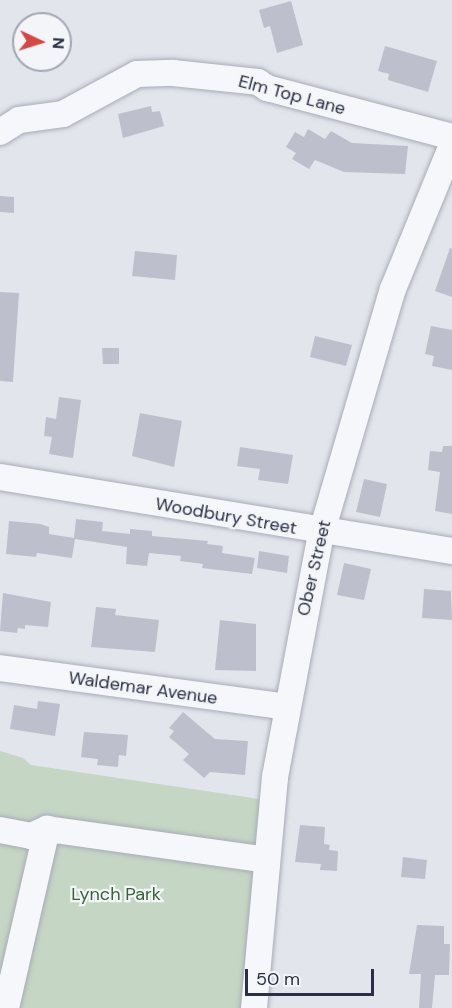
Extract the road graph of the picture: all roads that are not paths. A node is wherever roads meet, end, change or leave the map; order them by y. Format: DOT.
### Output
graph roads {
  1 [pos="0,132"];
  2 [pos="452,137"];
  3 [pos="452,145"];
  4 [pos="445,181"];
  5 [pos="0,477"];
  6 [pos="321,533"];
  7 [pos="452,551"];
  8 [pos="0,668"];
  9 [pos="287,707"];
  10 [pos="47,829"];
  11 [pos="0,830"];
  12 [pos="267,860"];
  13 [pos="6,1008"];
  14 [pos="254,1008"];
  1 -- 2 [label="street, Elm Top Lane"];
  3 -- 4 [label="street, Ober Street"];
  4 -- 6 [label="street, Ober Street"];
  5 -- 6 [label="street, Woodbury Street"];
  6 -- 7 [label="street, Woodbury Street"];
  6 -- 9 [label="street, Ober Street"];
  8 -- 9 [label="street, Waldemar Avenue"];
  9 -- 12 [label="street, Ober Street"];
  10 -- 11 [label="street"];
  10 -- 12 [label="street"];
  10 -- 13 [label="street"];
  12 -- 14 [label="street, Ober Street"];
}
